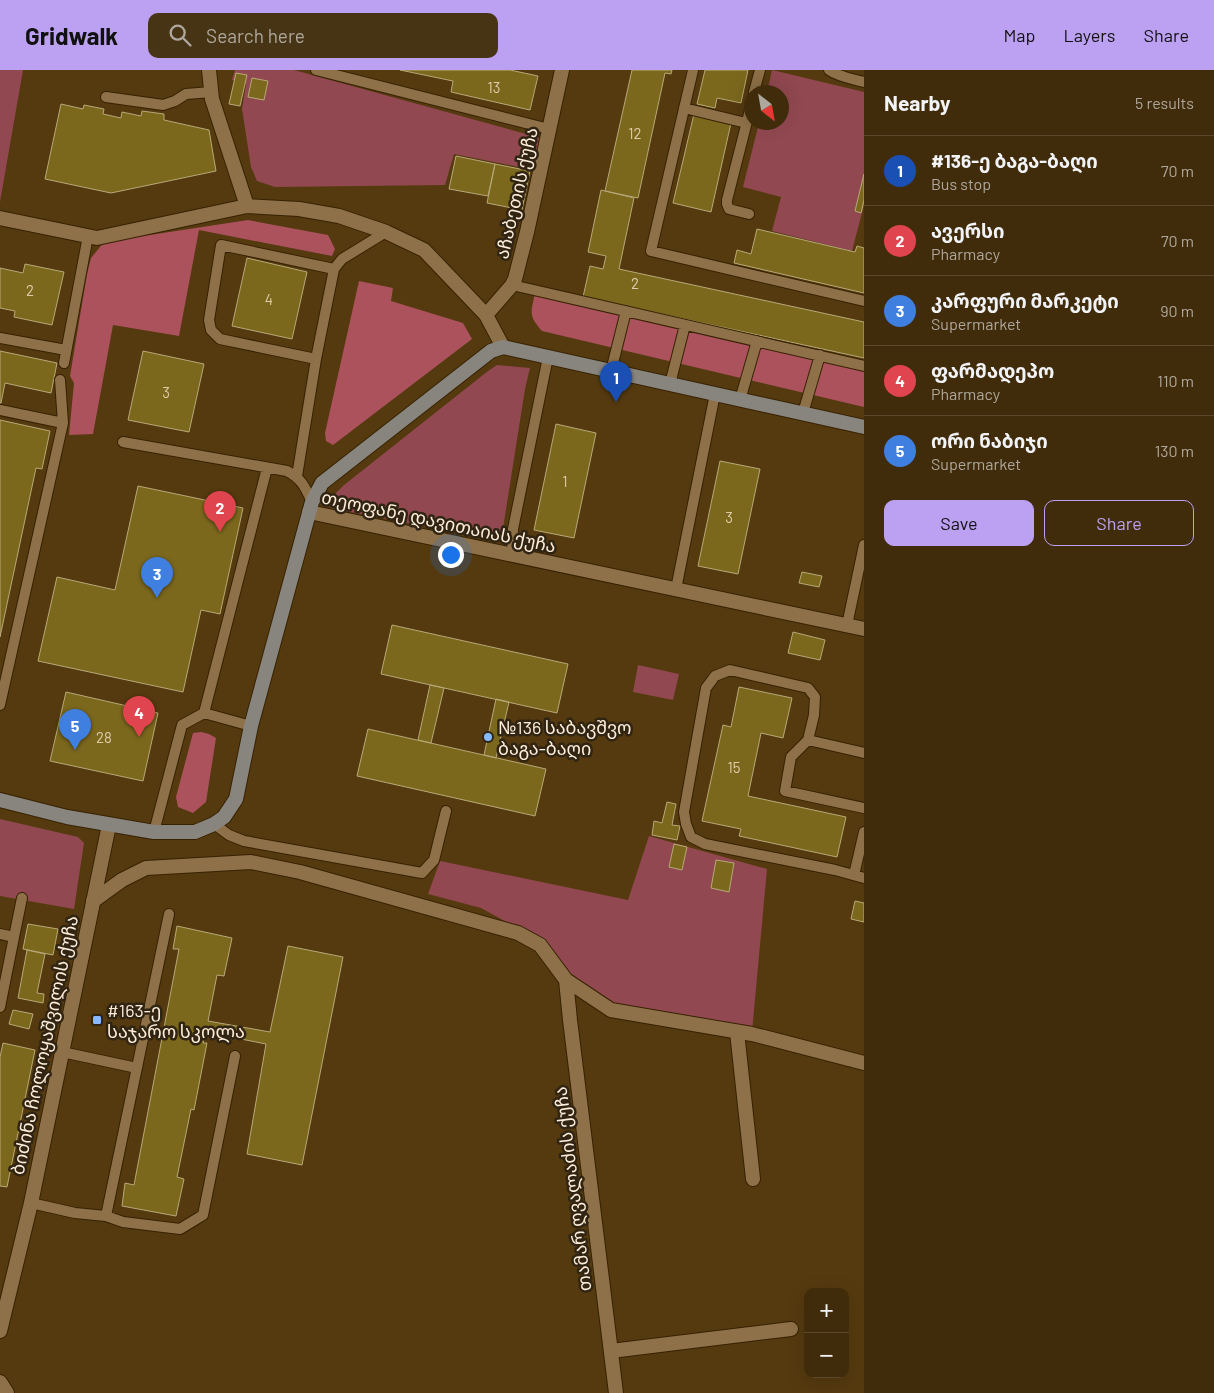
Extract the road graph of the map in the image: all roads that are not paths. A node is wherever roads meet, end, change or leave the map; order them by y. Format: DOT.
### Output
graph roads {
  1 [pos="209,70"];
  2 [pos="316,70"];
  3 [pos="562,70"];
  4 [pos="693,70"];
  5 [pos="760,70"];
  6 [pos="830,70"];
  7 [pos="864,82"];
  8 [pos="756,85"];
  9 [pos="212,92"];
  10 [pos="106,97"];
  11 [pos="684,108"];
  12 [pos="744,123"];
  13 [pos="550,129"];
  14 [pos="744,130"];
  15 [pos="246,206"];
  16 [pos="750,214"];
  17 [pos="0,218"];
  18 [pos="386,232"];
  19 [pos="88,236"];
  20 [pos="334,268"];
  21 [pos="512,285"];
  22 [pos="864,301"];
  23 [pos="626,311"];
  24 [pos="486,315"];
  25 [pos="685,325"];
  26 [pos="0,338"];
  27 [pos="757,342"];
  28 [pos="503,347"];
  29 [pos="66,350"];
  30 [pos="820,356"];
  31 [pos="548,357"];
  32 [pos="316,359"];
  33 [pos="64,363"];
  34 [pos="864,366"];
  35 [pos="611,371"];
  36 [pos="60,380"];
  37 [pos="670,384"];
  38 [pos="715,394"];
  39 [pos="740,400"];
  40 [pos="0,410"];
  41 [pos="803,413"];
  42 [pos="63,423"];
  43 [pos="863,423"];
  44 [pos="123,442"];
  45 [pos="267,468"];
  46 [pos="297,476"];
  47 [pos="310,507"];
  48 [pos="864,546"];
  49 [pos="512,555"];
  50 [pos="676,589"];
  51 [pos="847,625"];
  52 [pos="864,628"];
  53 [pos="0,705"];
  54 [pos="204,713"];
  55 [pos="251,726"];
  56 [pos="808,740"];
  57 [pos="864,753"];
  58 [pos="0,800"];
  59 [pos="864,808"];
  60 [pos="446,811"];
  61 [pos="214,824"];
  62 [pos="109,825"];
  63 [pos="154,832"];
  64 [pos="864,832"];
  65 [pos="859,876"];
  66 [pos="22,898"];
  67 [pos="93,901"];
  68 [pos="169,914"];
  69 [pos="0,934"];
  70 [pos="14,937"];
  71 [pos="566,980"];
  72 [pos="0,1007"];
  73 [pos="737,1032"];
  74 [pos="62,1052"];
  75 [pos="235,1056"];
  76 [pos="864,1063"];
  77 [pos="137,1068"];
  78 [pos="753,1179"];
  79 [pos="31,1203"];
  80 [pos="106,1216"];
  81 [pos="791,1329"];
  82 [pos="0,1331"];
  83 [pos="611,1352"];
  84 [pos="0,1382"];
  85 [pos="6,1393"];
  86 [pos="616,1393"];
  1 -- 9 [label="street"];
  2 -- 13 [label="lane"];
  3 -- 13 [label="street, აჩაბეთის ქუჩა"];
  4 -- 11 [label="lane"];
  5 -- 8 [label="lane"];
  6 -- 7 [label="lane"];
  9 -- 10 [label="lane"];
  9 -- 15 [label="street"];
  11 -- 12 [label="lane"];
  11 -- 22 [label="lane"];
  13 -- 21 [label="street, აჩაბეთის ქუჩა"];
  14 -- 16 [label="lane"];
  15 -- 18 [label="street"];
  15 -- 19 [label="street"];
  17 -- 19 [label="street"];
  18 -- 20 [label="lane"];
  18 -- 24 [label="street"];
  19 -- 29 [label="lane"];
  20 -- 32 [label="lane"];
  20 -- 32 [label="lane"];
  21 -- 23 [label="lane"];
  21 -- 24 [label="street, აჩაბეთის ქუჩა"];
  23 -- 25 [label="lane"];
  23 -- 35 [label="lane"];
  24 -- 28 [label="street"];
  25 -- 27 [label="lane"];
  25 -- 37 [label="lane"];
  26 -- 29 [label="lane"];
  27 -- 30 [label="lane"];
  27 -- 39 [label="lane"];
  28 -- 31 [label="main road"];
  28 -- 47 [label="main road"];
  29 -- 33 [label="lane"];
  30 -- 34 [label="lane"];
  30 -- 41 [label="lane"];
  31 -- 35 [label="main road"];
  31 -- 49 [label="lane"];
  32 -- 46 [label="lane"];
  35 -- 37 [label="main road"];
  36 -- 42 [label="lane"];
  37 -- 38 [label="main road"];
  38 -- 39 [label="main road"];
  38 -- 50 [label="lane"];
  39 -- 41 [label="main road"];
  40 -- 42 [label="lane"];
  41 -- 43 [label="main road"];
  42 -- 53 [label="lane"];
  44 -- 45 [label="lane"];
  45 -- 46 [label="lane"];
  45 -- 54 [label="lane"];
  46 -- 47 [label="lane"];
  47 -- 49 [label="street, თეოფანე დავითაიას ქუჩა"];
  47 -- 55 [label="main road, თეოფანე დავითაიას ქუჩა"];
  48 -- 51 [label="lane"];
  49 -- 50 [label="street, თეოფანე დავითაიას ქუჩა"];
  50 -- 51 [label="street, თეოფანე დავითაიას ქუჩა"];
  51 -- 52 [label="street, თეოფანე დავითაიას ქუჩა"];
  54 -- 55 [label="lane"];
  54 -- 63 [label="lane"];
  55 -- 61 [label="main road, თეოფანე დავითაიას ქუჩა"];
  56 -- 57 [label="lane"];
  56 -- 59 [label="lane"];
  56 -- 65 [label="lane"];
  58 -- 62 [label="main road, თეოფანე დავითაიას ქუჩა"];
  60 -- 61 [label="lane"];
  61 -- 63 [label="main road, თეოფანე დავითაიას ქუჩა"];
  62 -- 63 [label="main road, თეოფანე დავითაიას ქუჩა"];
  62 -- 67 [label="street, ბიძინა ჩოლოყაშვილის ქუჩა"];
  64 -- 65 [label="lane"];
  66 -- 70 [label="lane"];
  67 -- 71 [label="street"];
  67 -- 74 [label="street, ბიძინა ჩოლოყაშვილის ქუჩა"];
  68 -- 77 [label="lane"];
  69 -- 70 [label="lane"];
  70 -- 72 [label="lane"];
  71 -- 73 [label="street"];
  71 -- 83 [label="street, თამარ ღვალაძის ქუჩა"];
  73 -- 76 [label="street"];
  73 -- 78 [label="street"];
  74 -- 77 [label="lane"];
  74 -- 79 [label="street, ბიძინა ჩოლოყაშვილის ქუჩა"];
  75 -- 80 [label="lane"];
  77 -- 80 [label="lane"];
  79 -- 80 [label="lane"];
  79 -- 82 [label="street, ბიძინა ჩოლოყაშვილის ქუჩა"];
  81 -- 83 [label="street"];
  83 -- 86 [label="street, თამარ ღვალაძის ქუჩა"];
  84 -- 85 [label="street"];
}
